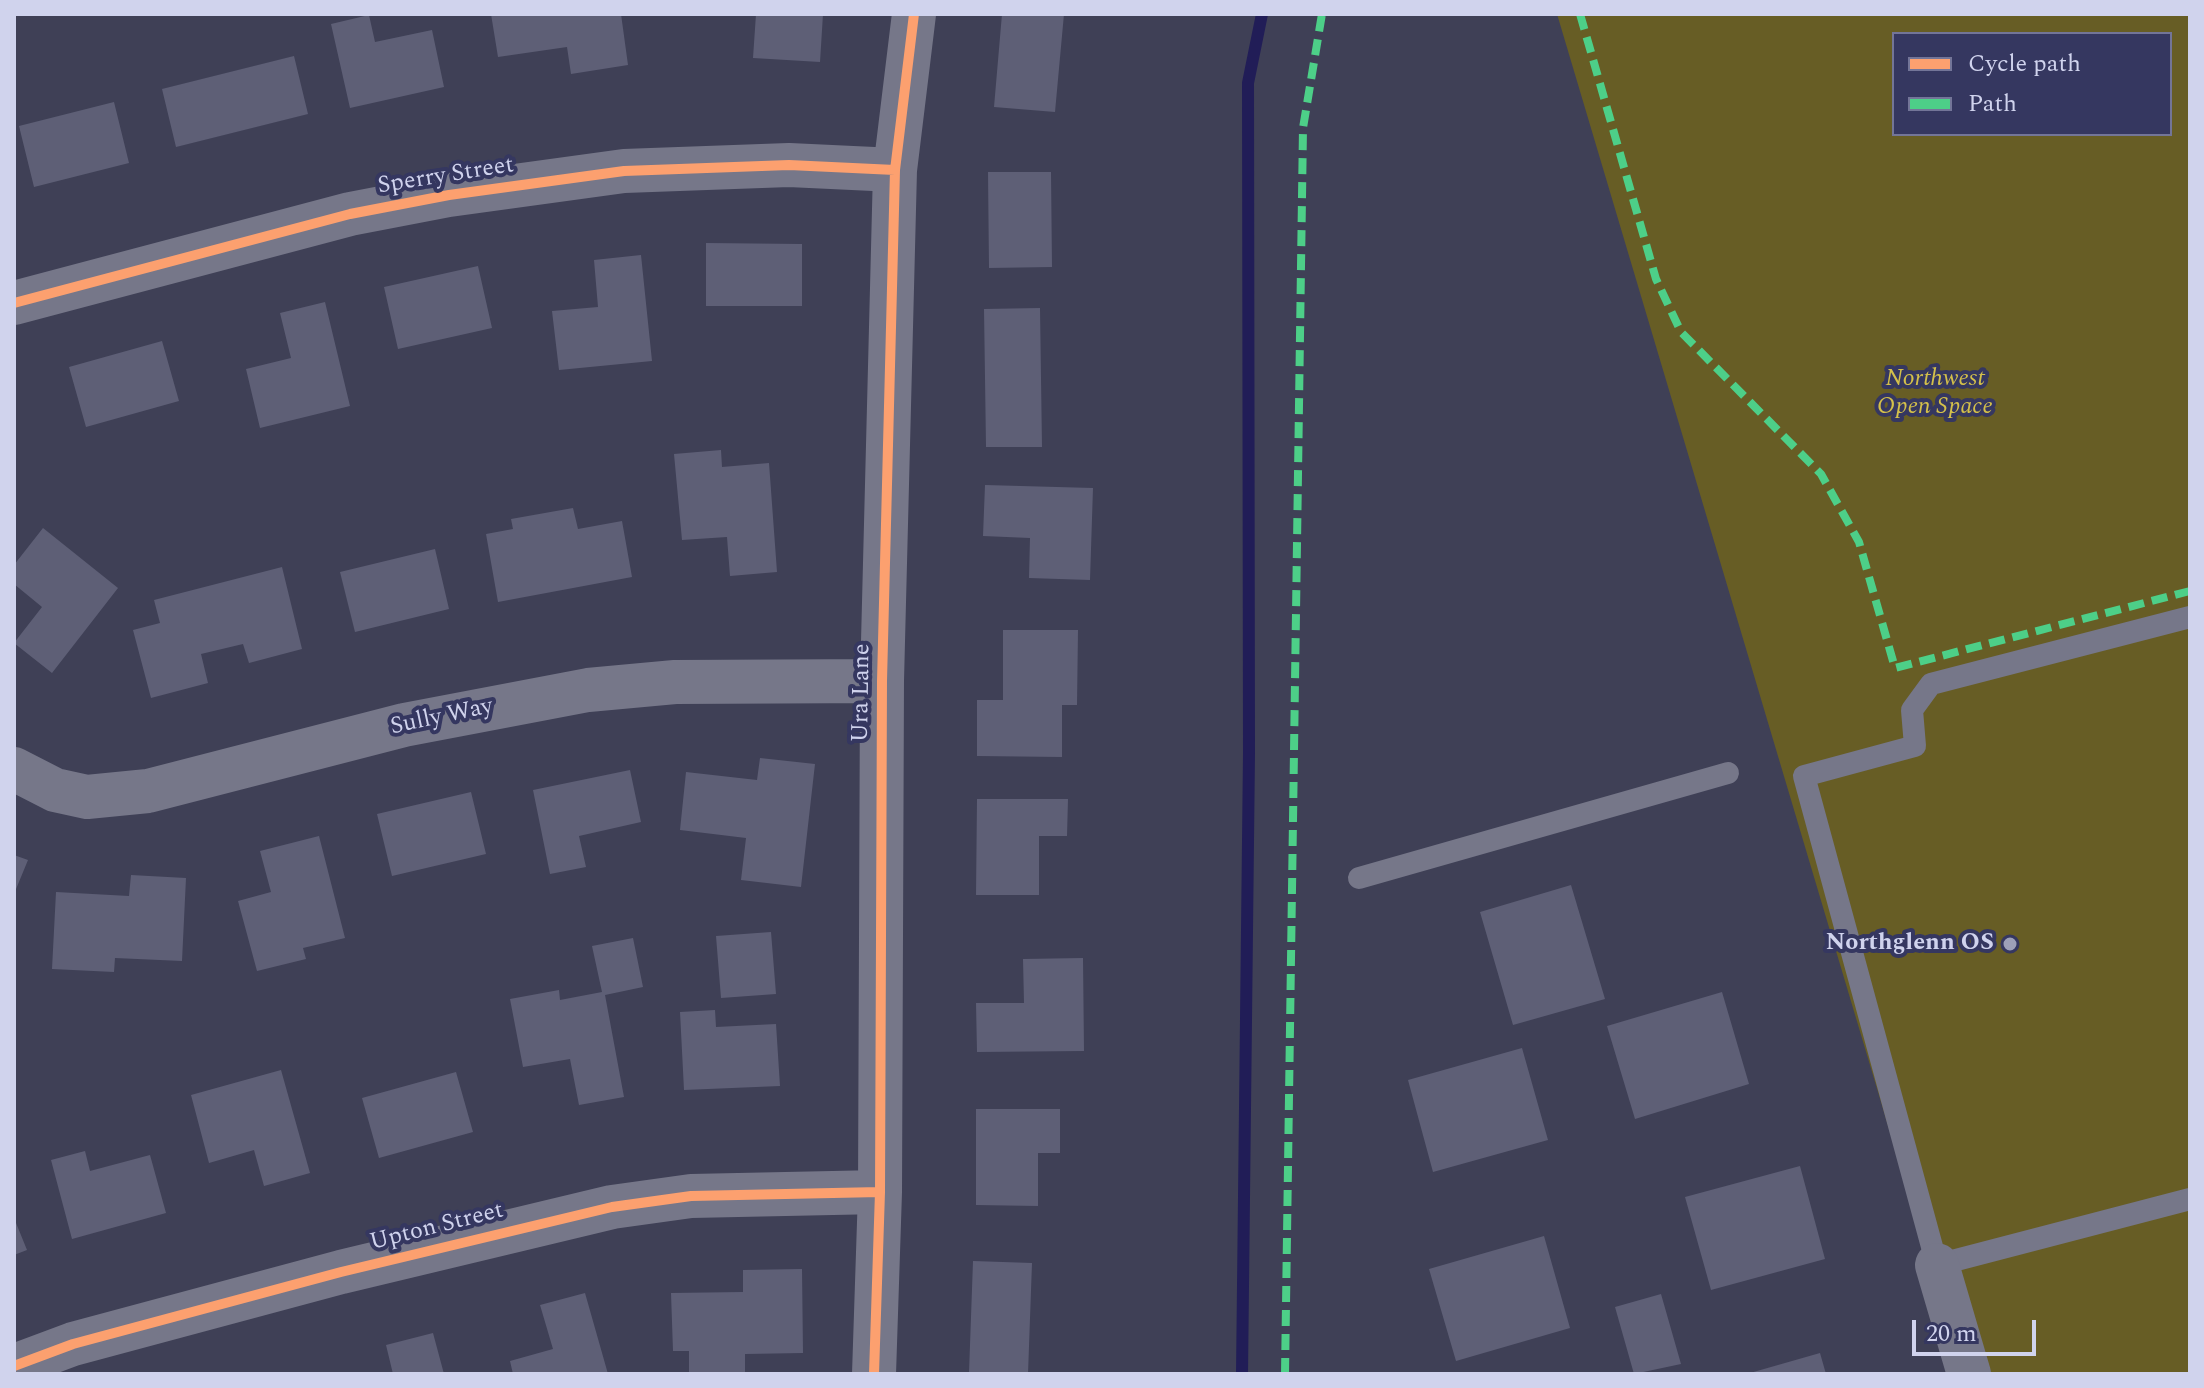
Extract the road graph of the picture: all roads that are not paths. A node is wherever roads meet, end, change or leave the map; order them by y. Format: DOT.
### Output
graph roads {
  1 [pos="914,14"];
  2 [pos="895,170"];
  3 [pos="14,303"];
  4 [pos="2190,617"];
  5 [pos="882,681"];
  6 [pos="14,769"];
  7 [pos="1728,773"];
  8 [pos="1359,878"];
  9 [pos="880,1192"];
  10 [pos="2190,1199"];
  11 [pos="1937,1265"];
  12 [pos="14,1366"];
  13 [pos="874,1374"];
  14 [pos="1969,1374"];
  1 -- 2 [label="street, Ura Lane"];
  2 -- 3 [label="street, Sperry Street"];
  2 -- 5 [label="street, Ura Lane"];
  4 -- 11 [label="lane"];
  5 -- 6 [label="street, Sully Way"];
  5 -- 9 [label="street, Ura Lane"];
  7 -- 8 [label="lane"];
  9 -- 12 [label="street, Upton Street"];
  9 -- 13 [label="street, Ura Lane"];
  10 -- 11 [label="lane"];
  11 -- 14 [label="street"];
}
